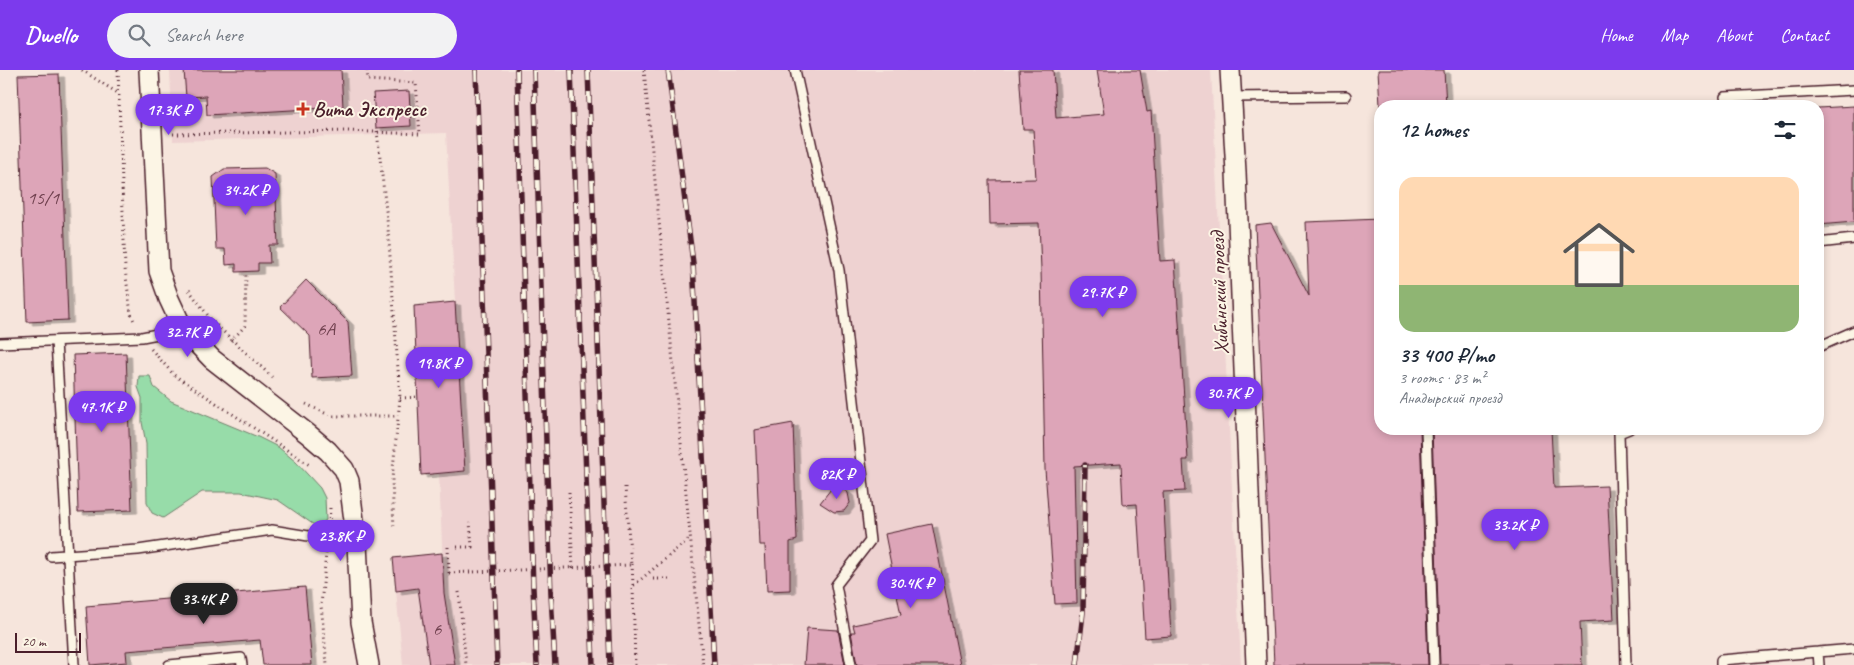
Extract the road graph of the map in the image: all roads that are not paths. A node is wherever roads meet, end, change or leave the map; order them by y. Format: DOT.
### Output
graph roads {
  1 [pos="149,70"];
  2 [pos="795,70"];
  3 [pos="1230,70"];
  4 [pos="1854,90"];
  5 [pos="1346,96"];
  6 [pos="1231,97"];
  7 [pos="1725,97"];
  8 [pos="1854,239"];
  9 [pos="1824,242"];
  10 [pos="184,329"];
  11 [pos="1854,331"];
  12 [pos="56,341"];
  13 [pos="0,343"];
  14 [pos="1824,344"];
  15 [pos="1426,435"];
  16 [pos="1619,435"];
  17 [pos="357,544"];
  18 [pos="68,555"];
  19 [pos="51,556"];
  20 [pos="1854,649"];
  21 [pos="1818,652"];
  22 [pos="74,665"];
  23 [pos="169,665"];
  24 [pos="242,665"];
  25 [pos="369,665"];
  26 [pos="851,665"];
  27 [pos="1256,665"];
  28 [pos="1434,665"];
  29 [pos="1626,665"];
  30 [pos="1721,665"];
  31 [pos="1819,665"];
  1 -- 10 [label="street"];
  2 -- 26 [label="lane"];
  3 -- 6 [label="street, Хибинский проезд"];
  4 -- 7 [label="lane"];
  5 -- 6 [label="lane"];
  6 -- 27 [label="street, Хибинский проезд"];
  8 -- 9 [label="lane"];
  10 -- 12 [label="lane"];
  10 -- 17 [label="street"];
  11 -- 14 [label="lane"];
  12 -- 13 [label="lane"];
  12 -- 18 [label="lane"];
  15 -- 28 [label="lane"];
  16 -- 29 [label="lane"];
  17 -- 18 [label="lane"];
  17 -- 25 [label="street"];
  18 -- 19 [label="lane"];
  18 -- 22 [label="lane"];
  20 -- 21 [label="lane"];
  21 -- 30 [label="lane"];
  21 -- 31 [label="lane"];
  23 -- 24 [label="lane"];
}
